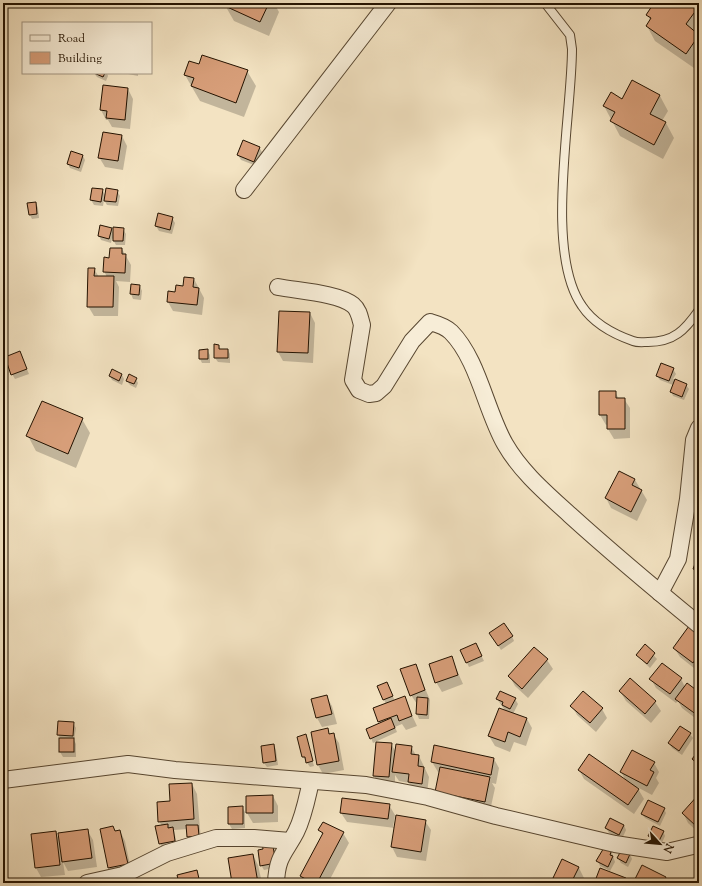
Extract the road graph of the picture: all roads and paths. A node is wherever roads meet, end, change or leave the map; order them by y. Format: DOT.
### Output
graph roads {
  1 [pos="388,3"];
  2 [pos="545,3"];
  3 [pos="244,190"];
  4 [pos="278,287"];
  5 [pos="699,310"];
  6 [pos="699,428"];
  7 [pos="694,501"];
  8 [pos="660,593"];
  9 [pos="699,625"];
  10 [pos="3,780"];
  11 [pos="311,781"];
  12 [pos="290,841"];
  13 [pos="699,847"];
  14 [pos="87,883"];
  15 [pos="276,883"];
  1 -- 3 [label="street"];
  2 -- 5 [label="lane"];
  4 -- 8 [label="street"];
  6 -- 7 [label="street"];
  7 -- 8 [label="street"];
  8 -- 9 [label="street"];
  10 -- 11 [label="street"];
  11 -- 12 [label="street"];
  11 -- 13 [label="street"];
  12 -- 14 [label="street"];
  12 -- 15 [label="street"];
}
